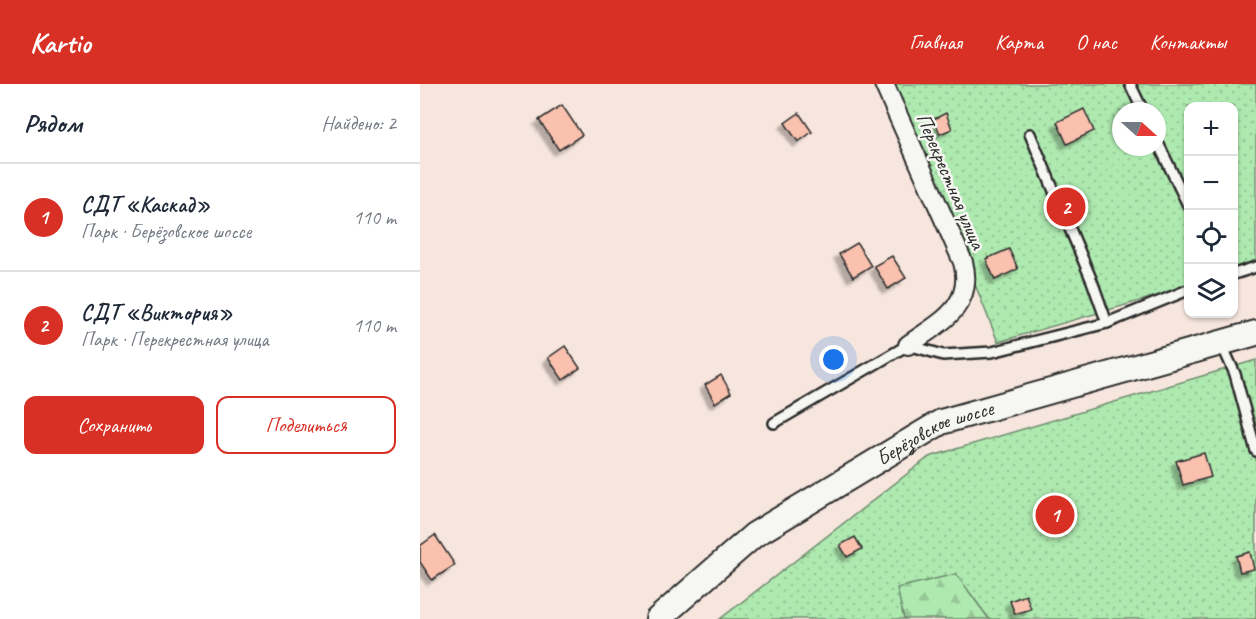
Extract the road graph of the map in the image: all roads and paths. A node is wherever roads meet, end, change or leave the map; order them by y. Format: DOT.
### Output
graph roads {
  1 [pos="884,84"];
  2 [pos="1130,84"];
  3 [pos="1139,102"];
  4 [pos="1030,135"];
  5 [pos="1164,156"];
  6 [pos="1184,197"];
  7 [pos="1256,267"];
  8 [pos="1238,272"];
  9 [pos="1184,292"];
  10 [pos="1107,323"];
  11 [pos="1256,333"];
  12 [pos="1221,343"];
  13 [pos="908,345"];
  14 [pos="774,423"];
  15 [pos="1256,451"];
  16 [pos="658,619"];
  1 -- 13 [label="street, Перекрестная улица"];
  2 -- 3 [label="lane"];
  4 -- 10 [label="lane"];
  5 -- 6 [label="lane"];
  7 -- 8 [label="lane"];
  9 -- 10 [label="lane"];
  10 -- 13 [label="lane"];
  11 -- 12 [label="street, Берёзовское шоссе"];
  12 -- 15 [label="lane"];
  12 -- 16 [label="street, Берёзовское шоссе"];
  13 -- 14 [label="lane"];
}
